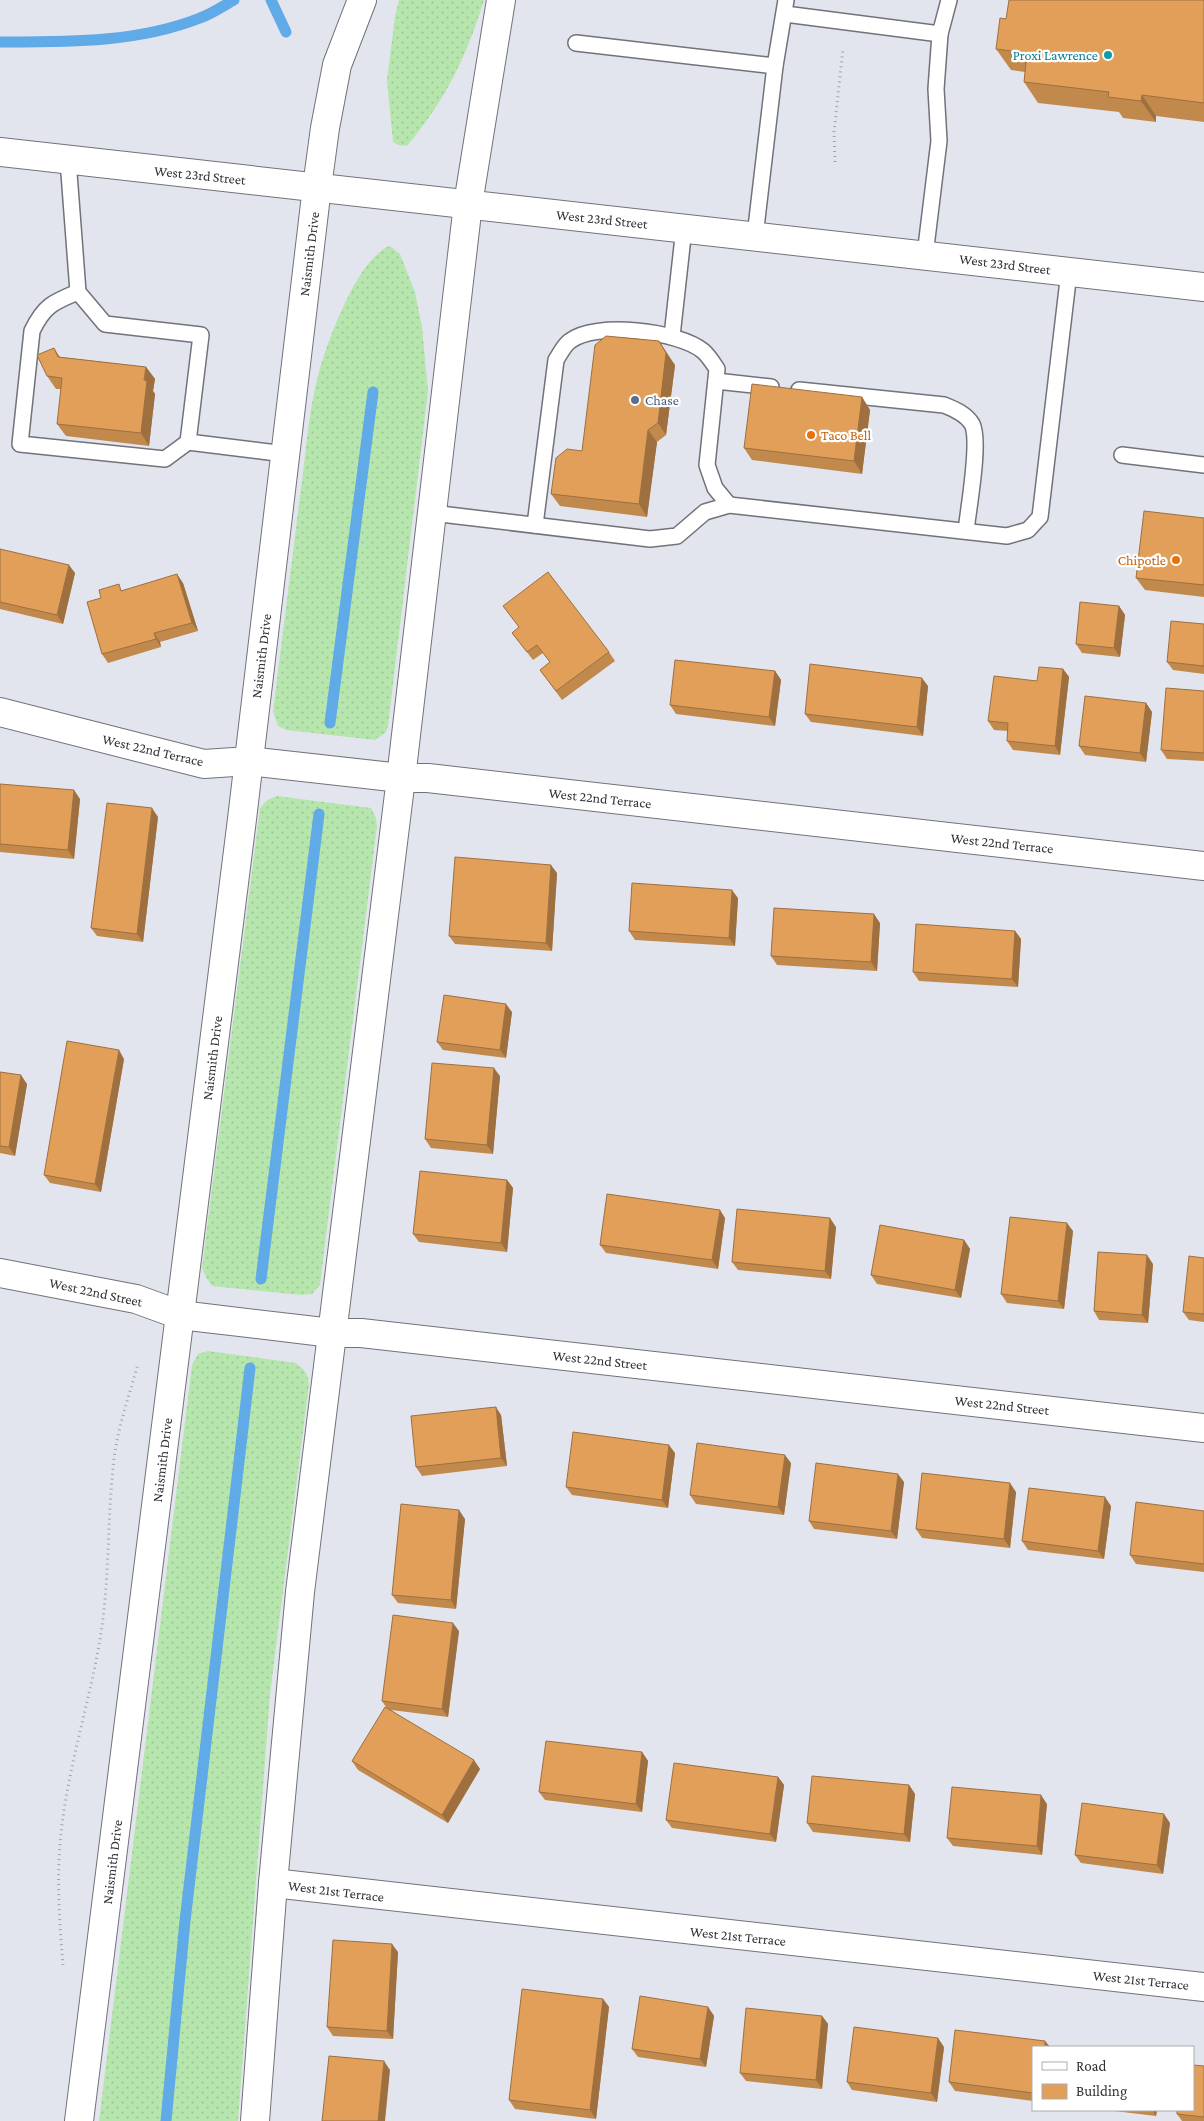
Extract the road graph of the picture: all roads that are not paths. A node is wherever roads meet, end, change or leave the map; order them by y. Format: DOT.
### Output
graph roads {
  1 [pos="362,0"];
  2 [pos="501,0"];
  3 [pos="949,0"];
  4 [pos="786,7"];
  5 [pos="940,34"];
  6 [pos="576,43"];
  7 [pos="775,66"];
  8 [pos="0,152"];
  9 [pos="68,160"];
  10 [pos="317,187"];
  11 [pos="468,204"];
  12 [pos="684,228"];
  13 [pos="755,236"];
  14 [pos="925,255"];
  15 [pos="1069,272"];
  16 [pos="1204,287"];
  17 [pos="78,292"];
  18 [pos="672,336"];
  19 [pos="716,381"];
  20 [pos="188,442"];
  21 [pos="285,454"];
  22 [pos="1122,455"];
  23 [pos="1204,465"];
  24 [pos="729,505"];
  25 [pos="432,513"];
  26 [pos="535,525"];
  27 [pos="966,532"];
  28 [pos="0,712"];
  29 [pos="249,761"];
  30 [pos="401,778"];
  31 [pos="1204,866"];
  32 [pos="0,1274"];
  33 [pos="180,1315"];
  34 [pos="332,1333"];
  35 [pos="1204,1428"];
  36 [pos="273,1883"];
  37 [pos="1204,1987"];
  38 [pos="79,2121"];
  39 [pos="255,2121"];
  1 -- 10 [label="street, Naismith Drive"];
  2 -- 11 [label="street"];
  3 -- 5 [label="lane"];
  4 -- 5 [label="lane"];
  4 -- 7 [label="lane"];
  5 -- 14 [label="lane"];
  6 -- 7 [label="lane"];
  7 -- 13 [label="lane"];
  8 -- 9 [label="street, West 23rd Street"];
  9 -- 10 [label="street, West 23rd Street"];
  9 -- 17 [label="lane"];
  10 -- 11 [label="street, West 23rd Street"];
  10 -- 21 [label="street, Naismith Drive"];
  11 -- 12 [label="street, West 23rd Street"];
  11 -- 25 [label="street"];
  12 -- 13 [label="street, West 23rd Street"];
  12 -- 18 [label="lane"];
  13 -- 14 [label="street, West 23rd Street"];
  14 -- 15 [label="street, West 23rd Street"];
  15 -- 16 [label="street, West 23rd Street"];
  15 -- 27 [label="lane"];
  17 -- 20 [label="lane"];
  17 -- 20 [label="lane"];
  18 -- 19 [label="lane"];
  18 -- 26 [label="lane"];
  19 -- 24 [label="lane"];
  19 -- 27 [label="lane"];
  20 -- 21 [label="lane"];
  21 -- 29 [label="street, Naismith Drive"];
  22 -- 23 [label="lane"];
  24 -- 26 [label="lane"];
  24 -- 27 [label="lane"];
  25 -- 26 [label="lane"];
  25 -- 30 [label="street"];
  28 -- 29 [label="street, West 22nd Terrace"];
  29 -- 30 [label="street, West 22nd Terrace"];
  29 -- 33 [label="street, Naismith Drive"];
  30 -- 31 [label="street, West 22nd Terrace"];
  30 -- 34 [label="street"];
  32 -- 33 [label="street, West 22nd Street"];
  33 -- 34 [label="street, West 22nd Street"];
  33 -- 38 [label="street, Naismith Drive"];
  34 -- 35 [label="street, West 22nd Street"];
  34 -- 36 [label="street"];
  36 -- 37 [label="street, West 21st Terrace"];
  36 -- 39 [label="street"];
}
